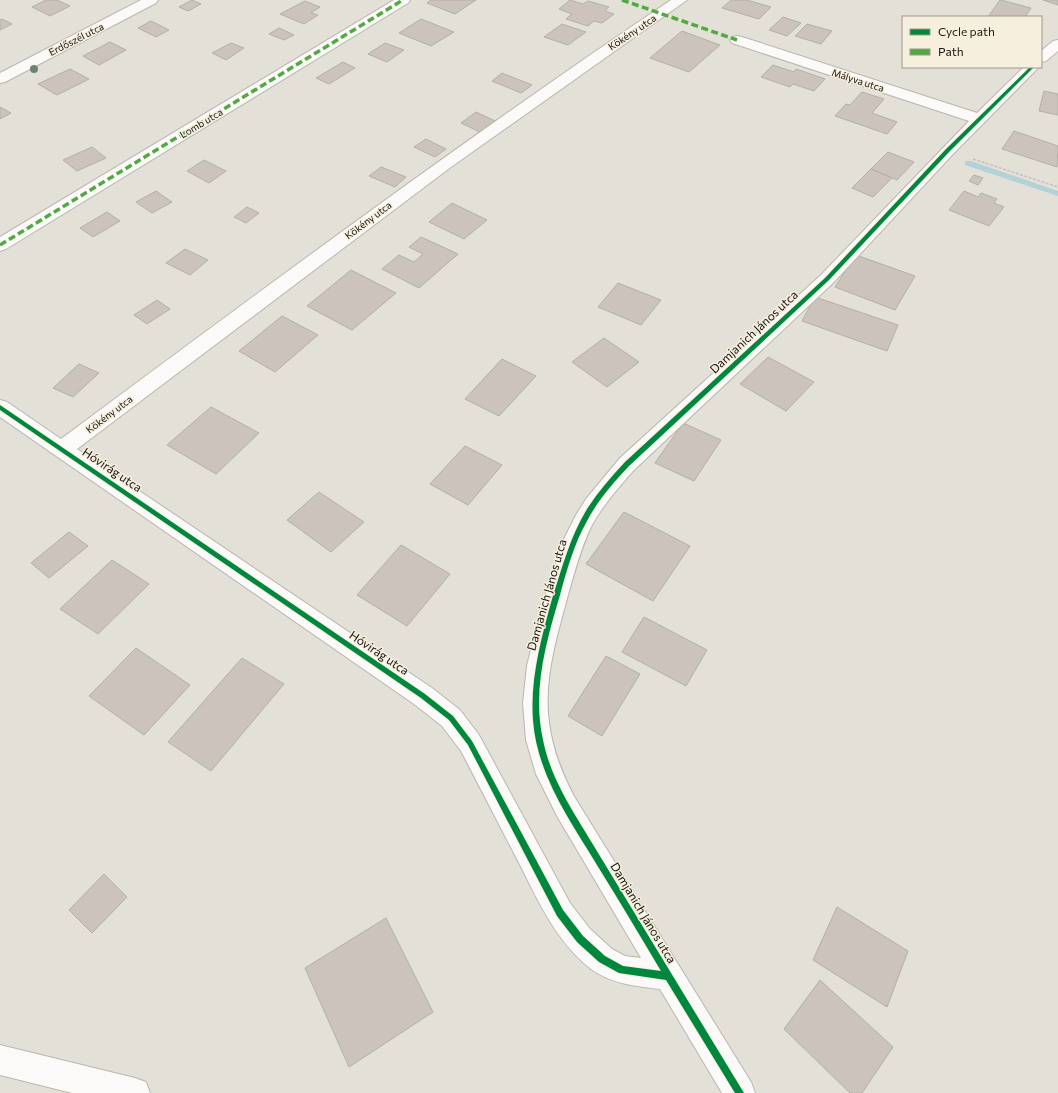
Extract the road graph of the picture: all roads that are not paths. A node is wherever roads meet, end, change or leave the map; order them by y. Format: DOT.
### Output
graph roads {
  1 [pos="151,0"];
  2 [pos="403,0"];
  3 [pos="680,0"];
  4 [pos="737,40"];
  5 [pos="1058,44"];
  6 [pos="1042,57"];
  7 [pos="1031,68"];
  8 [pos="0,79"];
  9 [pos="979,119"];
  10 [pos="0,245"];
  11 [pos="0,407"];
  12 [pos="62,449"];
  13 [pos="668,976"];
  14 [pos="0,1060"];
  15 [pos="135,1093"];
  16 [pos="740,1093"];
  1 -- 8 [label="street, Erdőszél utca"];
  2 -- 10 [label="street, Lomb utca"];
  3 -- 12 [label="street, Kökény utca"];
  4 -- 9 [label="street, Mályva utca"];
  5 -- 6 [label="street"];
  7 -- 9 [label="street, Damjanich János utca"];
  9 -- 13 [label="street, Damjanich János utca"];
  11 -- 12 [label="street, Hóvirág utca"];
  12 -- 13 [label="street, Hóvirág utca"];
  13 -- 16 [label="street, Damjanich János utca"];
  14 -- 15 [label="street"];
}
